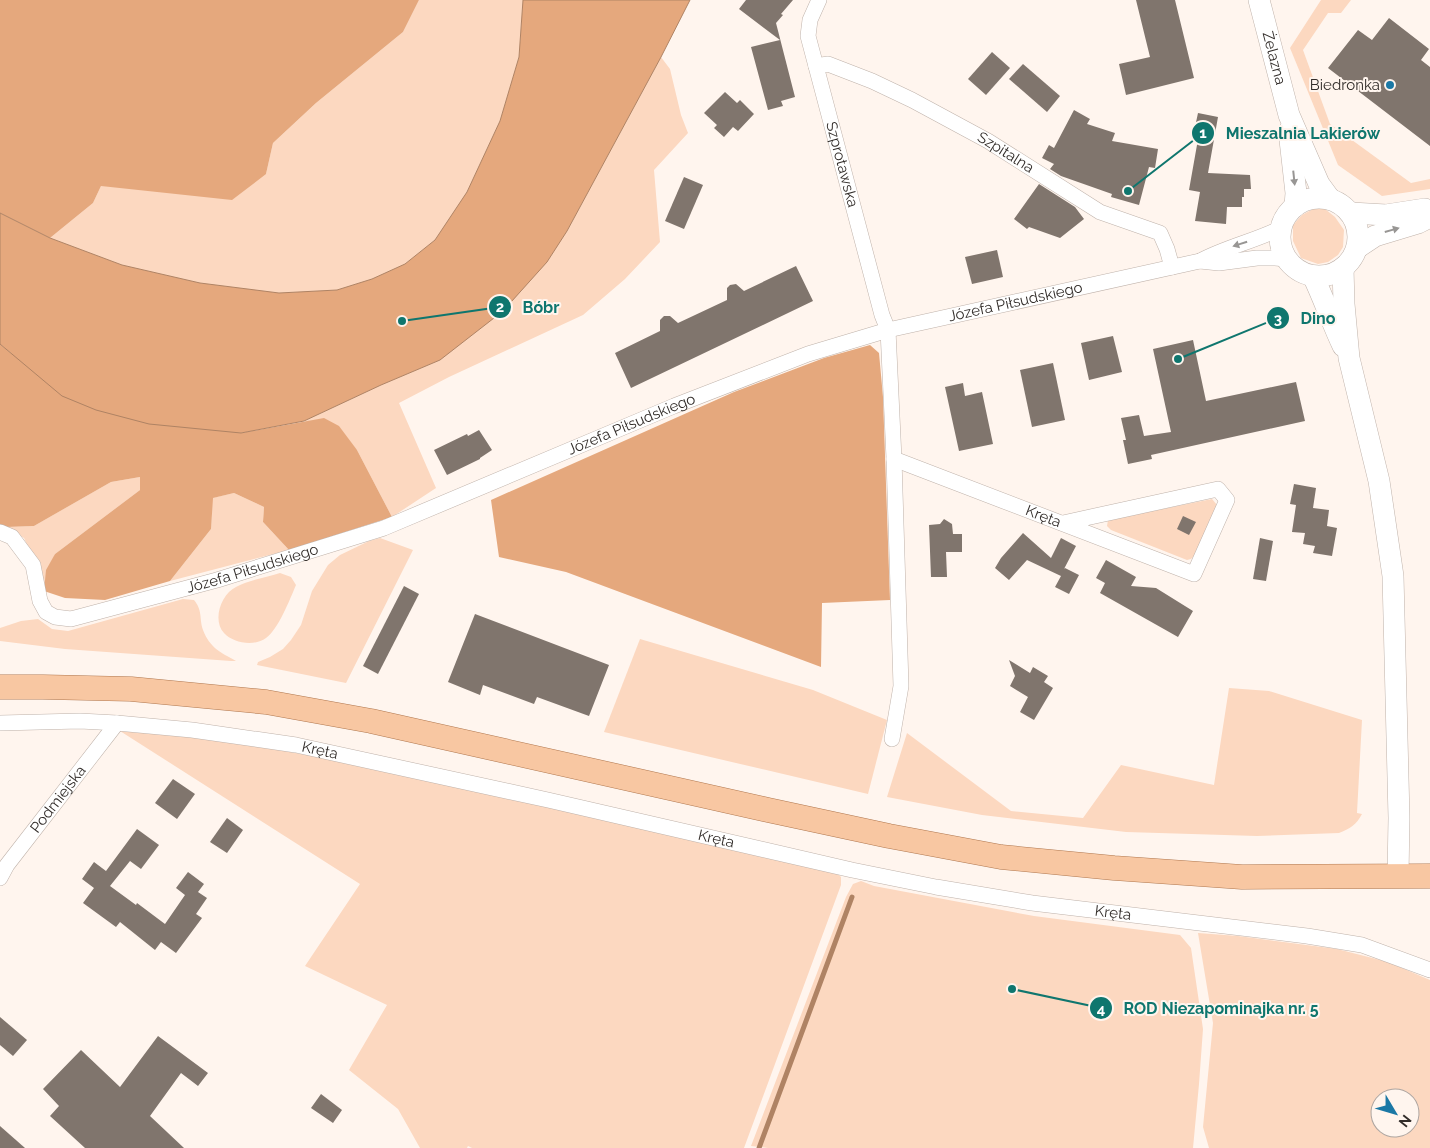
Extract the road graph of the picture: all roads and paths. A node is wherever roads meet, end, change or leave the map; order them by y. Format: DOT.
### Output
graph roads {
  1 [pos="820,0"];
  2 [pos="1259,0"];
  3 [pos="816,66"];
  4 [pos="1289,115"];
  5 [pos="1330,199"];
  6 [pos="1295,206"];
  7 [pos="1430,209"];
  8 [pos="1351,213"];
  9 [pos="1430,217"];
  10 [pos="1281,228"];
  11 [pos="1357,248"];
  12 [pos="1287,259"];
  13 [pos="1200,261"];
  14 [pos="1172,267"];
  15 [pos="1343,268"];
  16 [pos="1313,276"];
  17 [pos="888,330"];
  18 [pos="1349,358"];
  19 [pos="894,459"];
  20 [pos="1063,523"];
  21 [pos="0,532"];
  22 [pos="0,688"];
  23 [pos="0,723"];
  24 [pos="117,723"];
  25 [pos="892,739"];
  26 [pos="1398,876"];
  27 [pos="1430,876"];
  28 [pos="0,878"];
  29 [pos="1430,970"];
  1 -- 3 [label="street, Szprotawska"];
  2 -- 4 [label="street, Żelazna"];
  3 -- 14 [label="street, Szpitalna"];
  3 -- 17 [label="street, Szprotawska"];
  4 -- 5 [label="street"];
  4 -- 6 [label="street, one-way"];
  5 -- 6 [label="street"];
  5 -- 8 [label="street"];
  6 -- 10 [label="street"];
  7 -- 8 [label="street"];
  8 -- 11 [label="street"];
  11 -- 9 [label="street, one-way"];
  10 -- 12 [label="street"];
  10 -- 13 [label="street, one-way"];
  11 -- 15 [label="street"];
  12 -- 13 [label="street"];
  12 -- 16 [label="street"];
  13 -- 14 [label="street, Józefa Piłsudskiego"];
  14 -- 17 [label="street, Józefa Piłsudskiego"];
  15 -- 16 [label="street"];
  15 -- 18 [label="street"];
  16 -- 18 [label="street"];
  17 -- 19 [label="street"];
  17 -- 21 [label="street, Józefa Piłsudskiego"];
  18 -- 26 [label="street"];
  19 -- 20 [label="street, Kręta"];
  19 -- 25 [label="street"];
  20 -- 20 [label="street, Kręta"];
  22 -- 26 [label="main road"];
  23 -- 24 [label="street, Kręta"];
  24 -- 28 [label="street, Podmiejska"];
  24 -- 29 [label="street, Kręta"];
  26 -- 27 [label="main road"];
}
